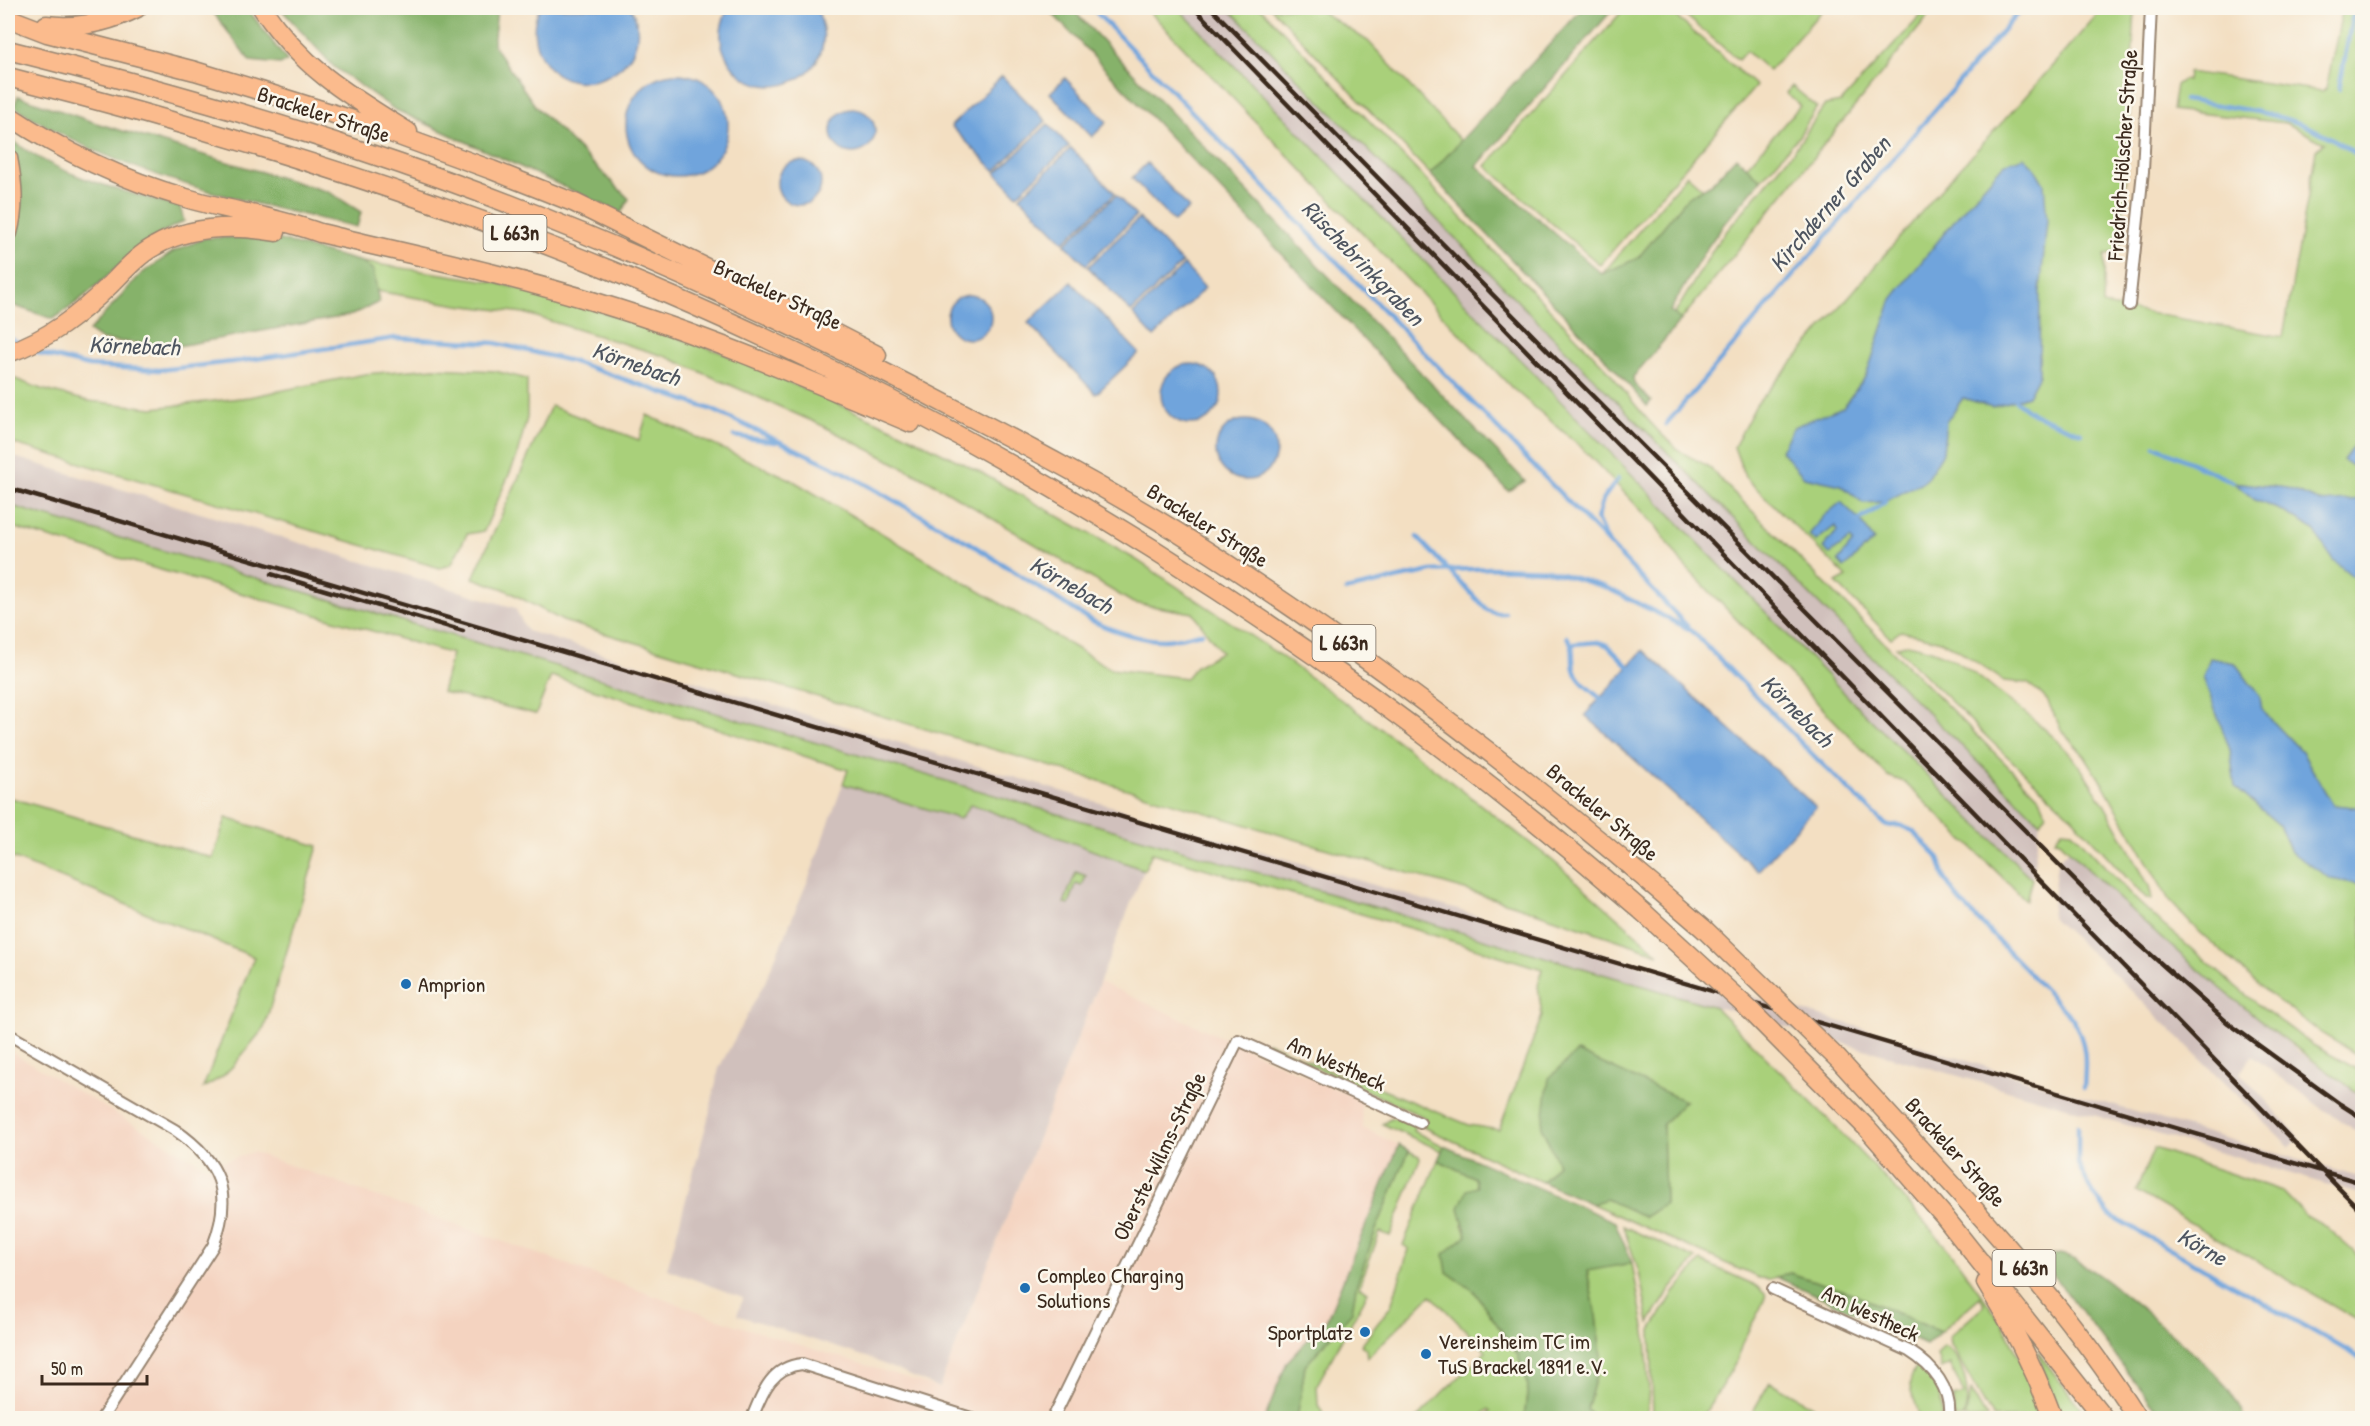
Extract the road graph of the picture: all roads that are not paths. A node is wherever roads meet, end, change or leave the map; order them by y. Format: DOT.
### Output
graph roads {
  1 [pos="137,8"];
  2 [pos="262,8"];
  3 [pos="2151,8"];
  4 [pos="8,18"];
  5 [pos="8,50"];
  6 [pos="8,77"];
  7 [pos="8,115"];
  8 [pos="440,151"];
  9 [pos="8,158"];
  10 [pos="8,233"];
  11 [pos="320,233"];
  12 [pos="2129,305"];
  13 [pos="8,353"];
  14 [pos="951,407"];
  15 [pos="996,458"];
  16 [pos="8,1034"];
  17 [pos="1238,1040"];
  18 [pos="1420,1123"];
  19 [pos="1943,1215"];
  20 [pos="1773,1288"];
  21 [pos="2122,1395"];
  22 [pos="102,1419"];
  23 [pos="752,1419"];
  24 [pos="971,1419"];
  25 [pos="1053,1419"];
  26 [pos="1948,1419"];
  27 [pos="2053,1419"];
  28 [pos="2104,1419"];
  29 [pos="2137,1419"];
  30 [pos="2147,1419"];
  1 -- 4 [label="highway"];
  2 -- 8 [label="highway"];
  3 -- 12 [label="street, Friedrich-Hölscher-Straße"];
  4 -- 8 [label="highway"];
  5 -- 14 [label="highway, Brackeler Straße / L 663n"];
  6 -- 15 [label="highway, Brackeler Straße / L 663n"];
  7 -- 11 [label="highway"];
  8 -- 14 [label="highway"];
  9 -- 10 [label="highway"];
  11 -- 13 [label="highway"];
  11 -- 15 [label="highway"];
  14 -- 21 [label="highway, Brackeler Straße / L 663n, bridge"];
  15 -- 19 [label="highway, Brackeler Straße / L 663n, bridge"];
  16 -- 22 [label="street"];
  17 -- 18 [label="street, Am Westheck"];
  17 -- 25 [label="street, Oberste-Wilms-Straße"];
  19 -- 27 [label="highway"];
  19 -- 28 [label="highway, Brackeler Straße / L 663n"];
  20 -- 26 [label="street, Am Westheck"];
  21 -- 29 [label="highway, Brackeler Straße / L 663n"];
  21 -- 30 [label="highway"];
  23 -- 24 [label="street"];
}
